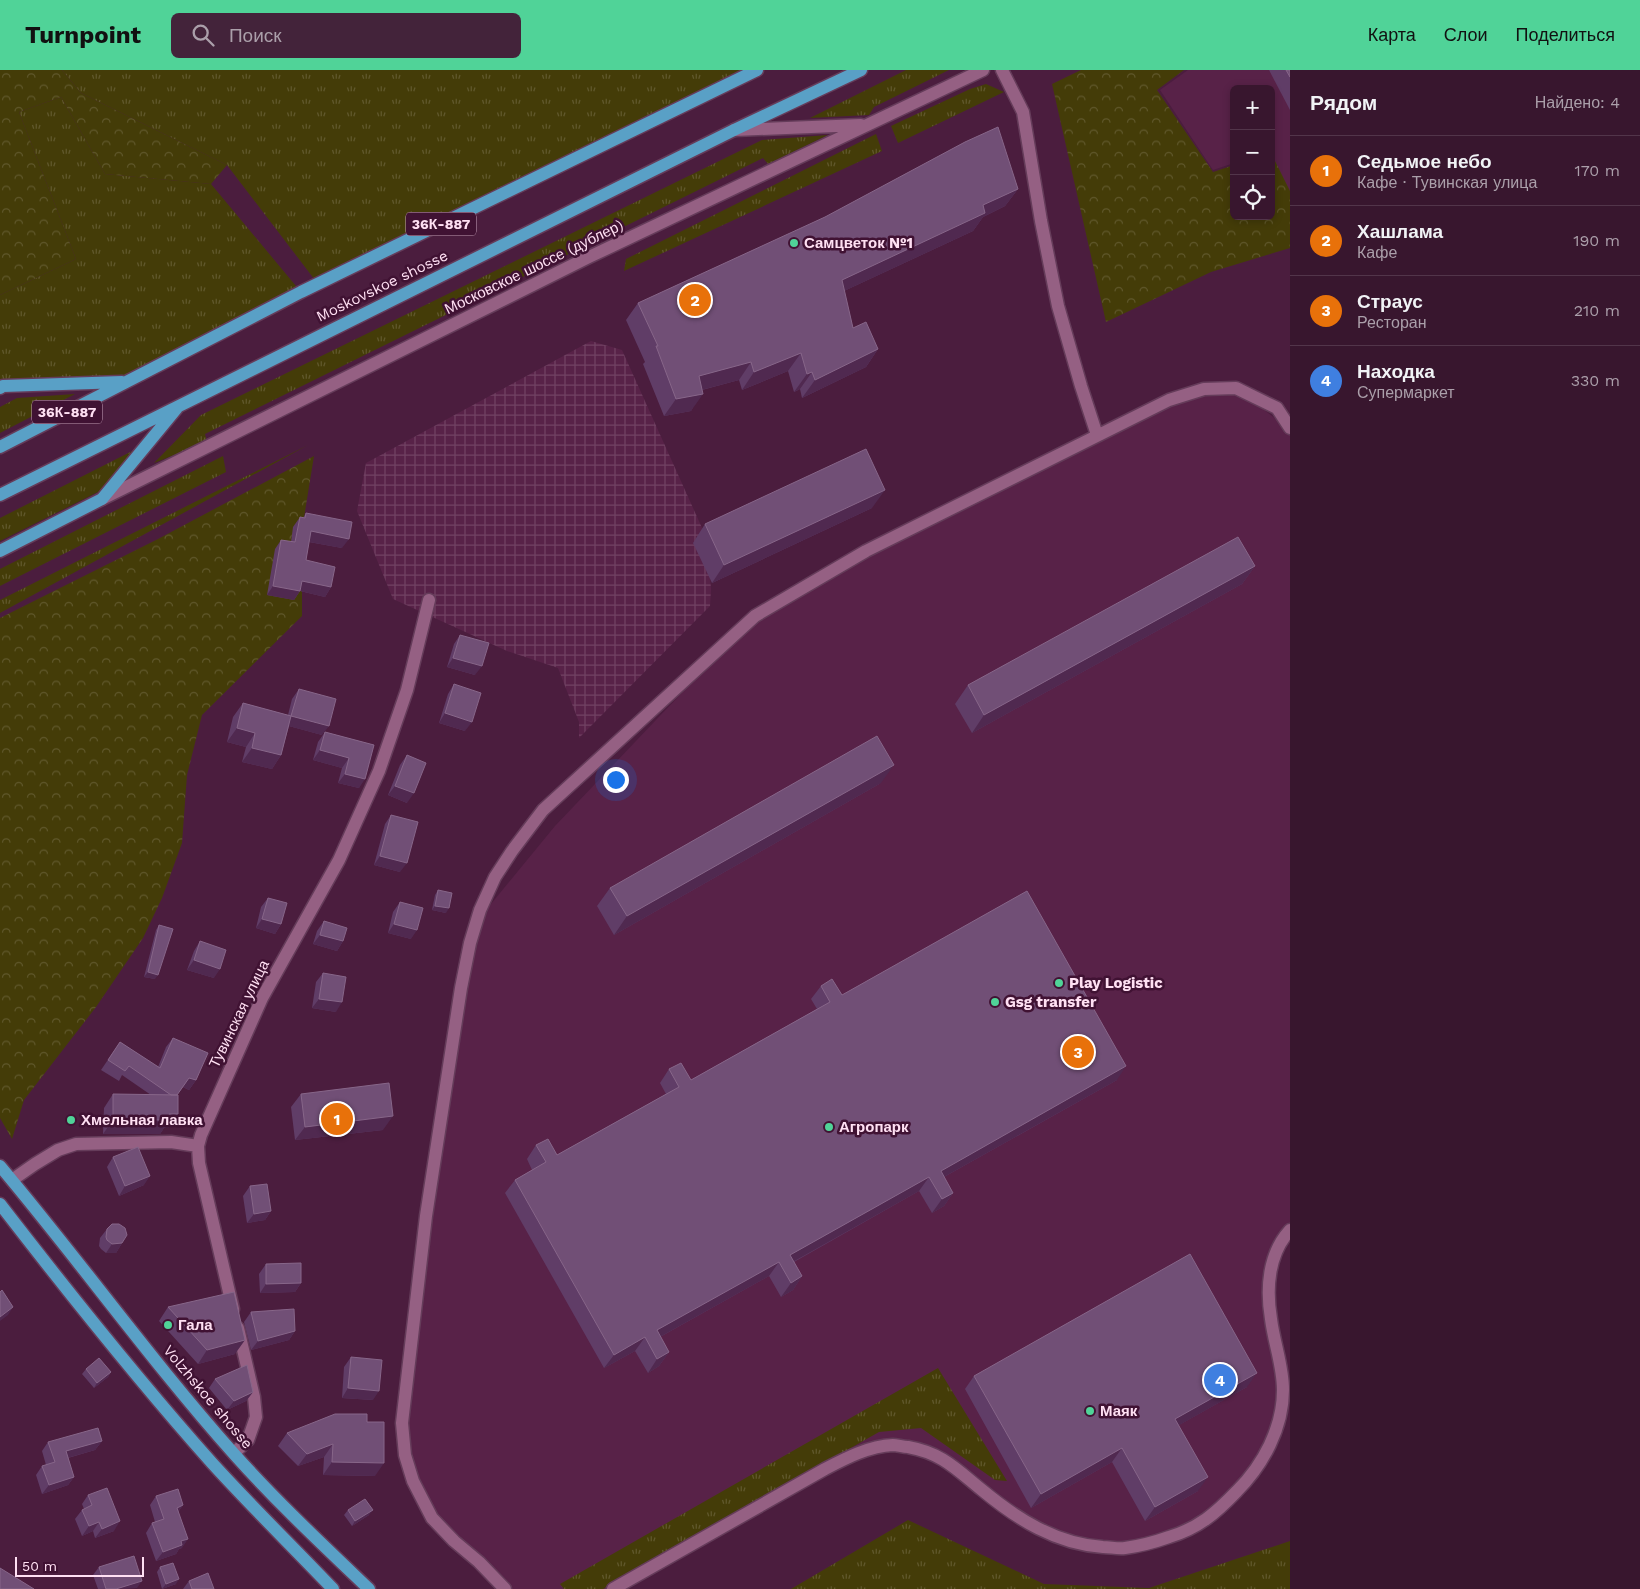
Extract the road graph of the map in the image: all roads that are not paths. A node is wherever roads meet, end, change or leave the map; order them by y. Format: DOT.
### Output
graph roads {
  1 [pos="757,70"];
  2 [pos="861,70"];
  3 [pos="983,70"];
  4 [pos="1002,70"];
  5 [pos="866,125"];
  6 [pos="734,130"];
  7 [pos="126,382"];
  8 [pos="0,388"];
  9 [pos="181,404"];
  10 [pos="1290,428"];
  11 [pos="1097,435"];
  12 [pos="0,447"];
  13 [pos="0,495"];
  14 [pos="102,499"];
  15 [pos="0,551"];
  16 [pos="430,600"];
  17 [pos="198,1146"];
  18 [pos="0,1166"];
  19 [pos="12,1180"];
  20 [pos="0,1204"];
  21 [pos="1290,1230"];
  22 [pos="234,1453"];
  23 [pos="334,1589"];
  24 [pos="369,1589"];
  25 [pos="506,1589"];
  26 [pos="613,1589"];
  1 -- 7 [label="main road, Moskovskoe shosse / 36К-887"];
  2 -- 6 [label="main road, Moskovskoe shosse / 36К-887"];
  3 -- 5 [label="street, Московское шоссе (дублер)"];
  4 -- 11 [label="street"];
  5 -- 6 [label="street"];
  5 -- 14 [label="street, Московское шоссе (дублер)"];
  6 -- 9 [label="main road, Moskovskoe shosse / 36К-887"];
  7 -- 8 [label="main road"];
  7 -- 12 [label="main road, Moskovskoe shosse / 36К-887"];
  9 -- 13 [label="main road, Moskovskoe shosse / 36К-887"];
  9 -- 14 [label="main road"];
  10 -- 11 [label="street"];
  11 -- 25 [label="street"];
  14 -- 15 [label="main road"];
  16 -- 17 [label="street, Тувинская улица"];
  17 -- 19 [label="street"];
  17 -- 22 [label="street, Тувинская улица"];
  18 -- 19 [label="main road, Volzhskoe shosse"];
  19 -- 22 [label="main road, Volzhskoe shosse"];
  20 -- 23 [label="main road"];
  21 -- 26 [label="street"];
  22 -- 24 [label="main road, Volzhskoe shosse"];
}
